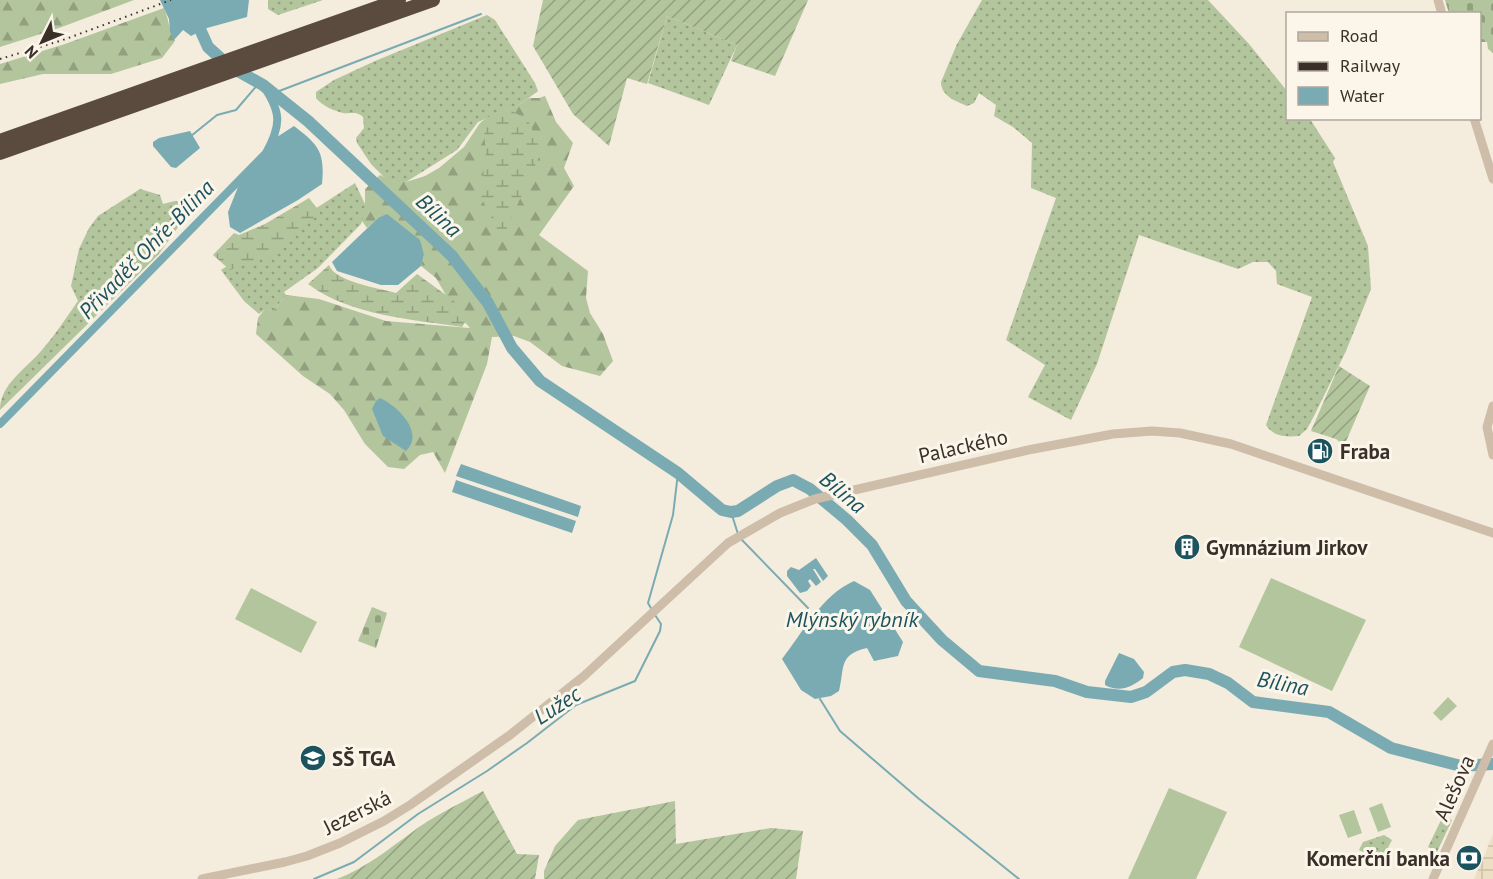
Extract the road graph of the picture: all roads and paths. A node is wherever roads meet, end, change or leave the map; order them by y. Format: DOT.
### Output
graph roads {
  1 [pos="399,0"];
  2 [pos="433,0"];
  3 [pos="1475,120"];
  4 [pos="0,141"];
  5 [pos="0,153"];
  6 [pos="1493,179"];
  7 [pos="1493,406"];
  8 [pos="1493,454"];
  9 [pos="1493,532"];
  10 [pos="510,735"];
  11 [pos="1493,744"];
  12 [pos="202,879"];
  13 [pos="1433,879"];
  1 -- 4 [label="highway"];
  2 -- 5 [label="highway"];
  3 -- 6 [label="street"];
  7 -- 8 [label="street"];
  9 -- 10 [label="street, Palackého"];
  10 -- 12 [label="street, Jezerská"];
  11 -- 13 [label="street, Alešova"];
}
